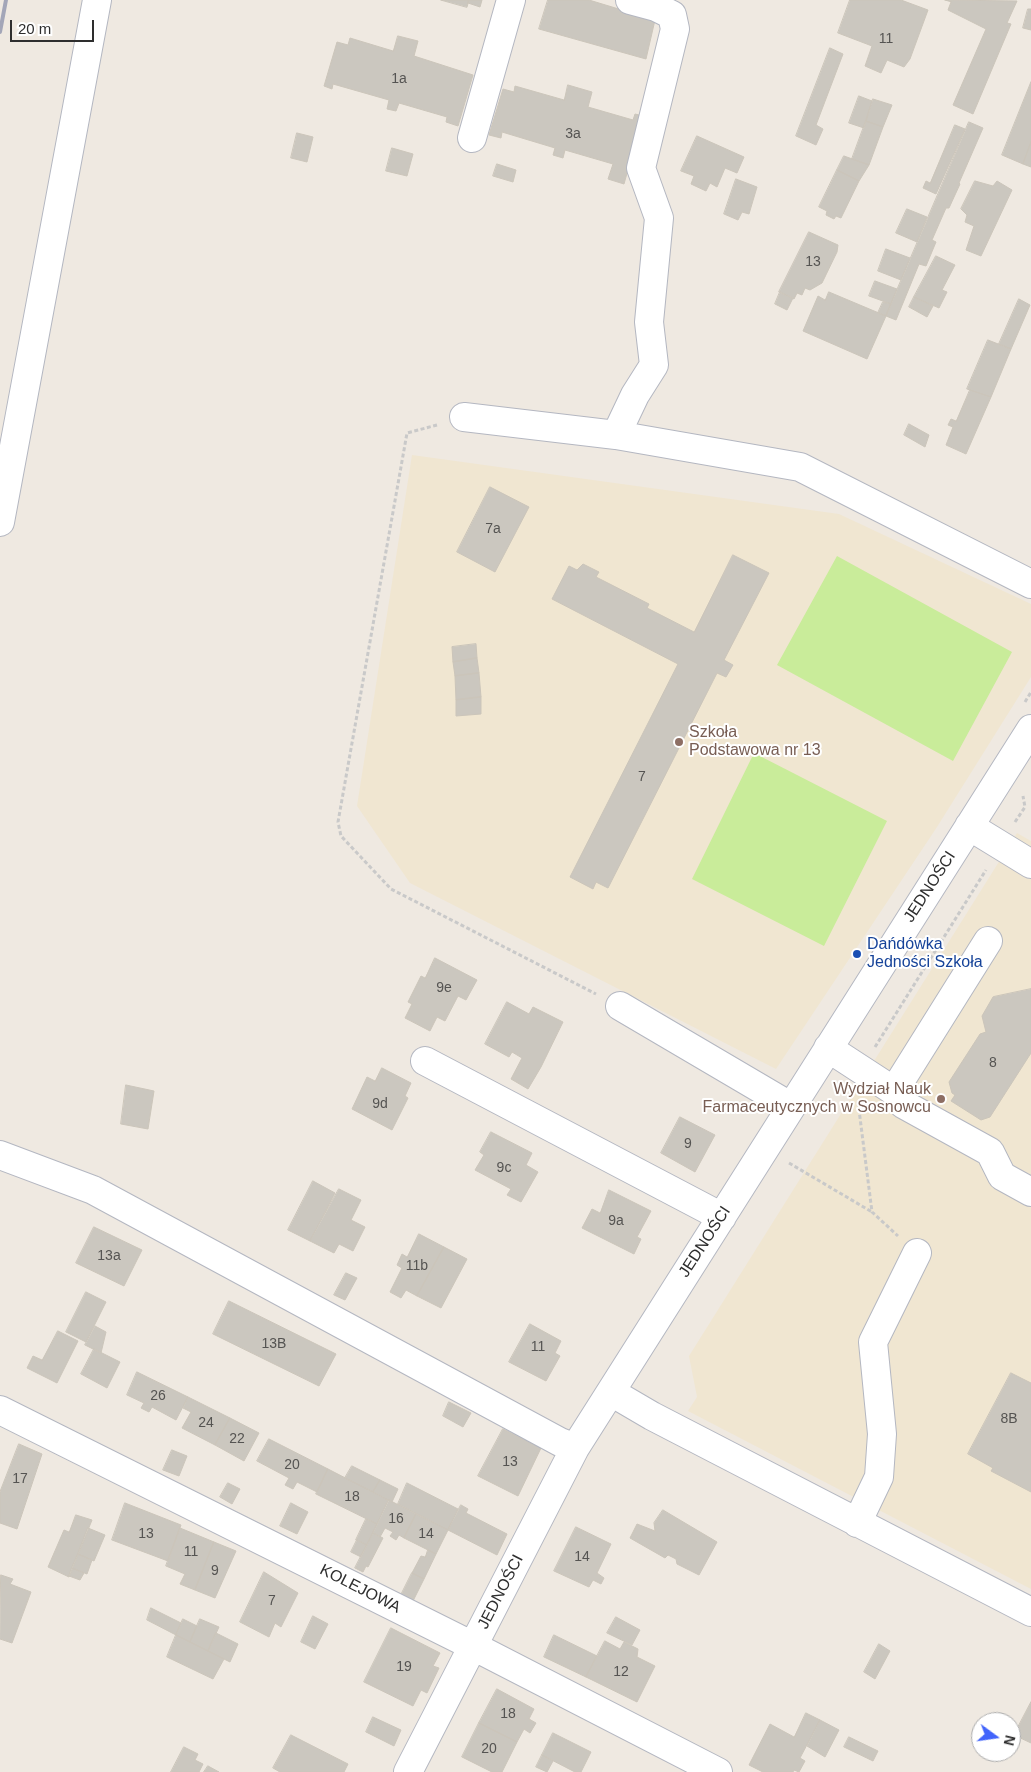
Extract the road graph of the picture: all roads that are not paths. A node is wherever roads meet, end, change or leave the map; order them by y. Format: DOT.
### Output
graph roads {
  1 [pos="97,0"];
  2 [pos="511,0"];
  3 [pos="630,0"];
  4 [pos="680,8"];
  5 [pos="472,138"];
  6 [pos="464,417"];
  7 [pos="616,435"];
  8 [pos="0,522"];
  9 [pos="1031,584"];
  10 [pos="1031,729"];
  11 [pos="969,826"];
  12 [pos="1031,864"];
  13 [pos="988,941"];
  14 [pos="620,1006"];
  15 [pos="828,1048"];
  16 [pos="425,1061"];
  17 [pos="894,1091"];
  18 [pos="790,1106"];
  19 [pos="0,1155"];
  20 [pos="1031,1192"];
  21 [pos="722,1217"];
  22 [pos="917,1253"];
  23 [pos="611,1392"];
  24 [pos="0,1410"];
  25 [pos="575,1448"];
  26 [pos="857,1522"];
  27 [pos="1031,1612"];
  28 [pos="474,1646"];
  29 [pos="408,1772"];
  30 [pos="718,1772"];
  1 -- 8 [label="street"];
  2 -- 5 [label="street"];
  3 -- 4 [label="street"];
  4 -- 7 [label="street"];
  6 -- 7 [label="street"];
  7 -- 9 [label="street"];
  10 -- 11 [label="street, JEDNOŚCI"];
  11 -- 12 [label="street"];
  11 -- 15 [label="street, JEDNOŚCI"];
  13 -- 17 [label="street"];
  14 -- 18 [label="street"];
  15 -- 17 [label="street"];
  15 -- 18 [label="street, JEDNOŚCI"];
  16 -- 21 [label="street"];
  17 -- 20 [label="street"];
  18 -- 21 [label="street, JEDNOŚCI"];
  19 -- 25 [label="street"];
  21 -- 23 [label="street, JEDNOŚCI"];
  22 -- 26 [label="street"];
  23 -- 25 [label="street, JEDNOŚCI"];
  23 -- 26 [label="street"];
  24 -- 28 [label="street, KOLEJOWA"];
  25 -- 28 [label="street, JEDNOŚCI"];
  26 -- 27 [label="street"];
  28 -- 29 [label="street, JEDNOŚCI"];
  28 -- 30 [label="street, KOLEJOWA"];
}
